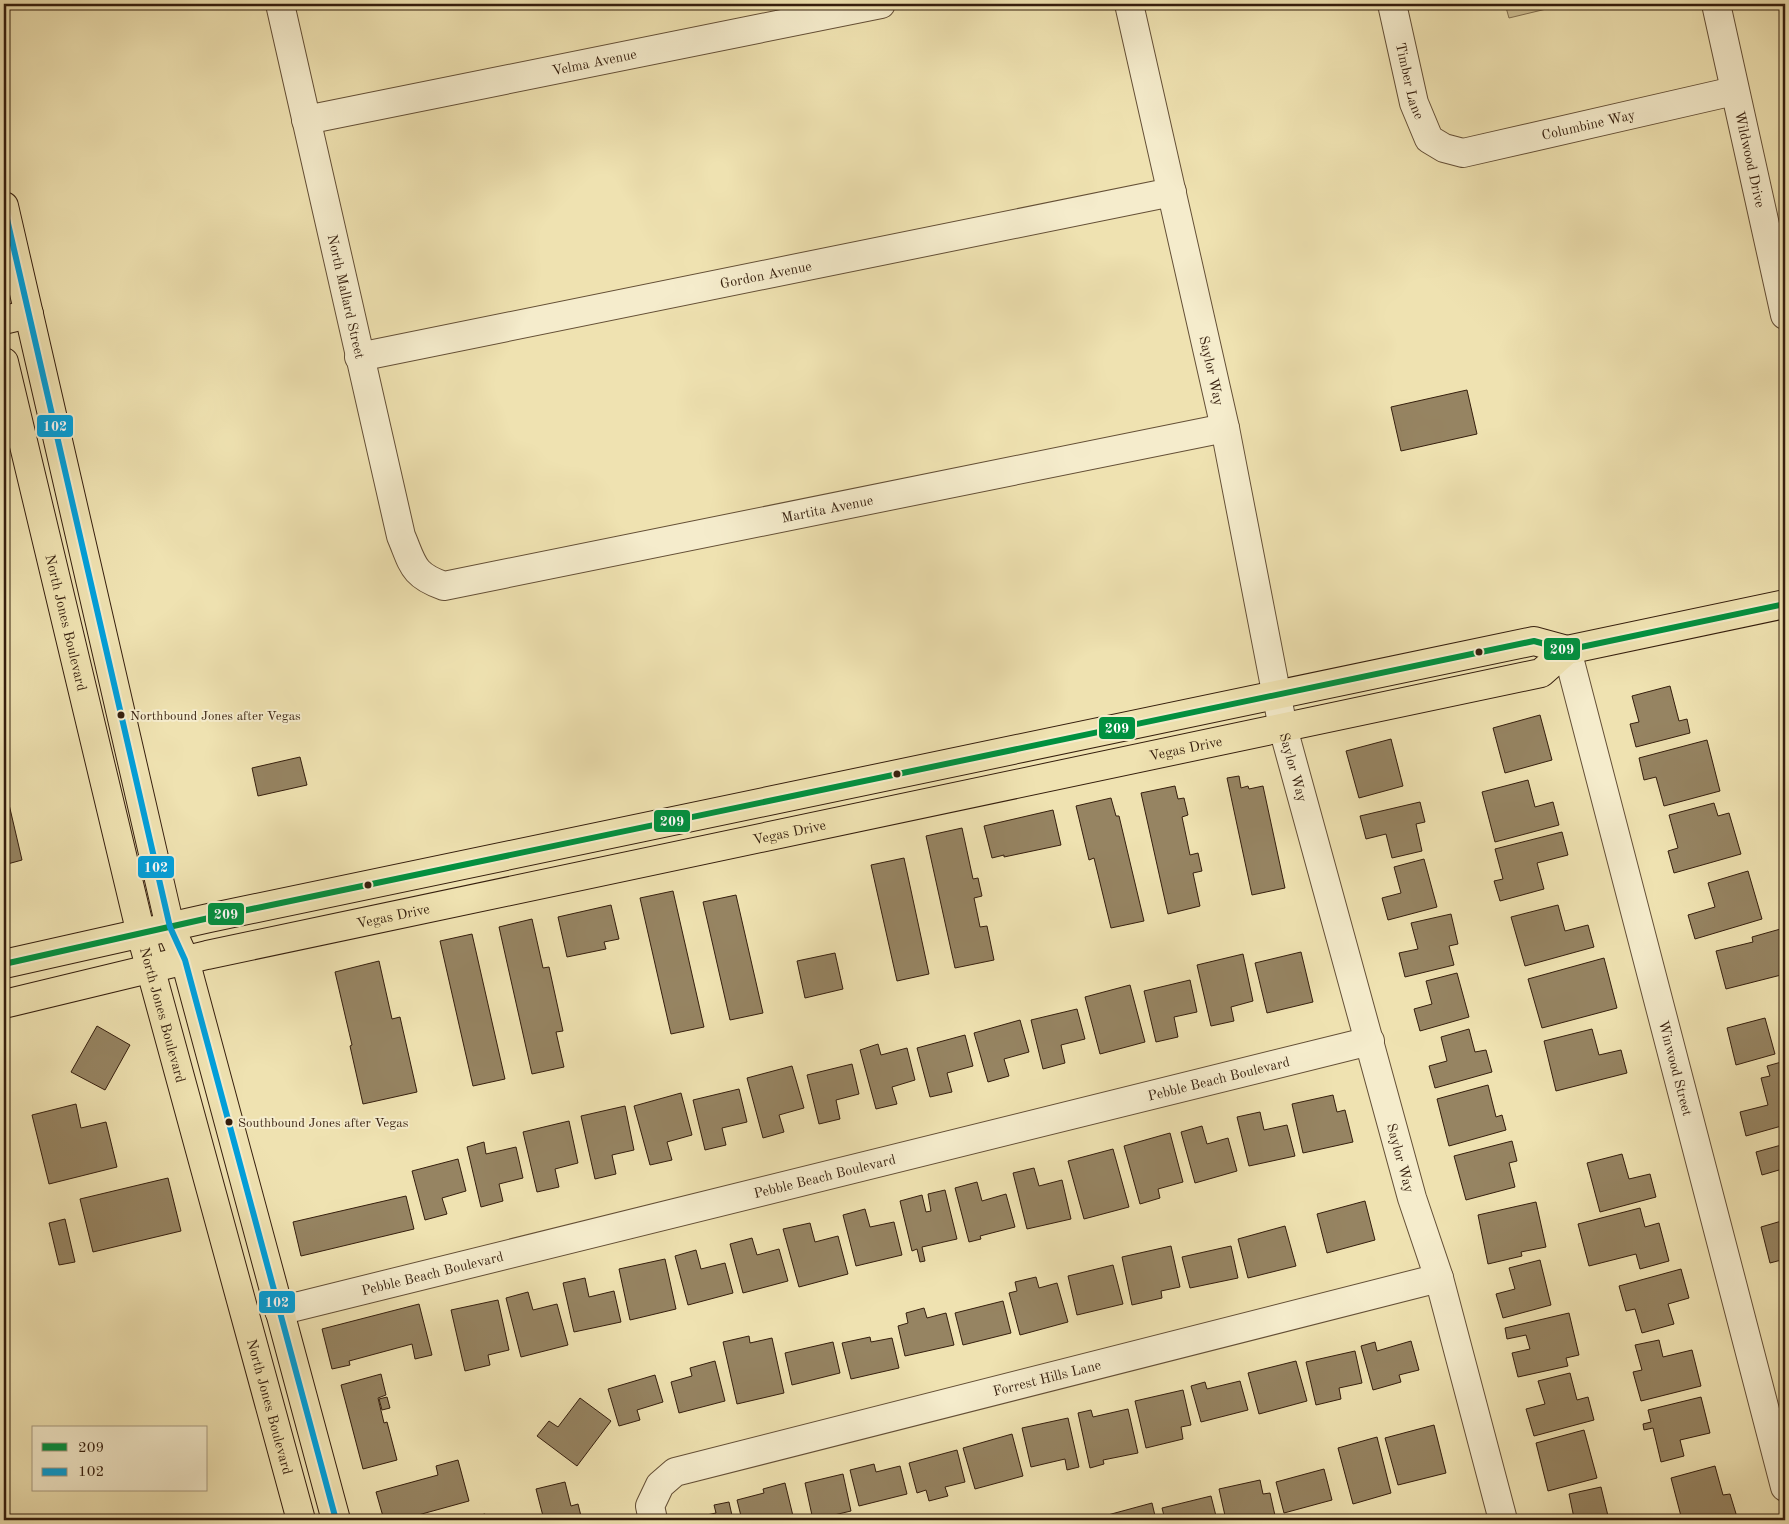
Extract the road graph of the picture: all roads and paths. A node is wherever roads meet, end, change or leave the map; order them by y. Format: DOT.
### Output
graph roads {
  1 [pos="280,4"];
  2 [pos="881,4"];
  3 [pos="1129,4"];
  4 [pos="1392,4"];
  5 [pos="1716,4"];
  6 [pos="1734,92"];
  7 [pos="306,120"];
  8 [pos="1444,148"];
  9 [pos="1172,192"];
  10 [pos="4,206"];
  11 [pos="1785,315"];
  12 [pos="16,317"];
  13 [pos="359,357"];
  14 [pos="4,362"];
  15 [pos="1224,428"];
  16 [pos="430,581"];
  17 [pos="1785,604"];
  18 [pos="1567,650"];
  19 [pos="1276,695"];
  20 [pos="1283,728"];
  21 [pos="170,927"];
  22 [pos="141,934"];
  23 [pos="185,960"];
  24 [pos="4,964"];
  25 [pos="150,968"];
  26 [pos="4,1004"];
  27 [pos="1370,1041"];
  28 [pos="224,1239"];
  29 [pos="1439,1278"];
  30 [pos="279,1311"];
  31 [pos="1785,1487"];
  32 [pos="331,1519"];
  33 [pos="1497,1519"];
  34 [pos="301,1520"];
  35 [pos="653,1520"];
  1 -- 7 [label="street, North Mallard Street"];
  2 -- 7 [label="street, Velma Avenue"];
  3 -- 9 [label="street, Saylor Way"];
  4 -- 8 [label="street, Timber Lane"];
  5 -- 6 [label="street, Wildwood Drive"];
  6 -- 8 [label="street, Columbine Way"];
  6 -- 11 [label="street, Wildwood Drive"];
  7 -- 13 [label="street, North Mallard Street"];
  9 -- 13 [label="street, Gordon Avenue"];
  9 -- 15 [label="street, Saylor Way"];
  10 -- 12 [label="main road"];
  12 -- 21 [label="main road"];
  13 -- 16 [label="street, North Mallard Street"];
  14 -- 22 [label="main road, North Jones Boulevard"];
  15 -- 16 [label="street, Martita Avenue"];
  15 -- 19 [label="street, Saylor Way"];
  17 -- 18 [label="main road, Vegas Drive"];
  18 -- 19 [label="main road, Vegas Drive"];
  18 -- 20 [label="main road, Vegas Drive"];
  18 -- 31 [label="street, Winwood Street"];
  19 -- 20 [label="street, Saylor Way"];
  19 -- 21 [label="main road, Vegas Drive"];
  20 -- 23 [label="main road, Vegas Drive"];
  20 -- 27 [label="street, Saylor Way"];
  21 -- 22 [label="main road, Vegas Drive"];
  21 -- 23 [label="main road"];
  22 -- 24 [label="main road, Vegas Drive"];
  22 -- 25 [label="main road, North Jones Boulevard"];
  23 -- 25 [label="main road, Vegas Drive"];
  23 -- 30 [label="main road"];
  25 -- 26 [label="main road, Vegas Drive"];
  25 -- 28 [label="main road, North Jones Boulevard"];
  27 -- 29 [label="street, Saylor Way"];
  27 -- 30 [label="street, Pebble Beach Boulevard"];
  28 -- 30 [label="main road"];
  28 -- 34 [label="main road, North Jones Boulevard"];
  29 -- 33 [label="street, Saylor Way"];
  29 -- 35 [label="street, Forrest Hills Lane"];
  30 -- 32 [label="main road"];
}
